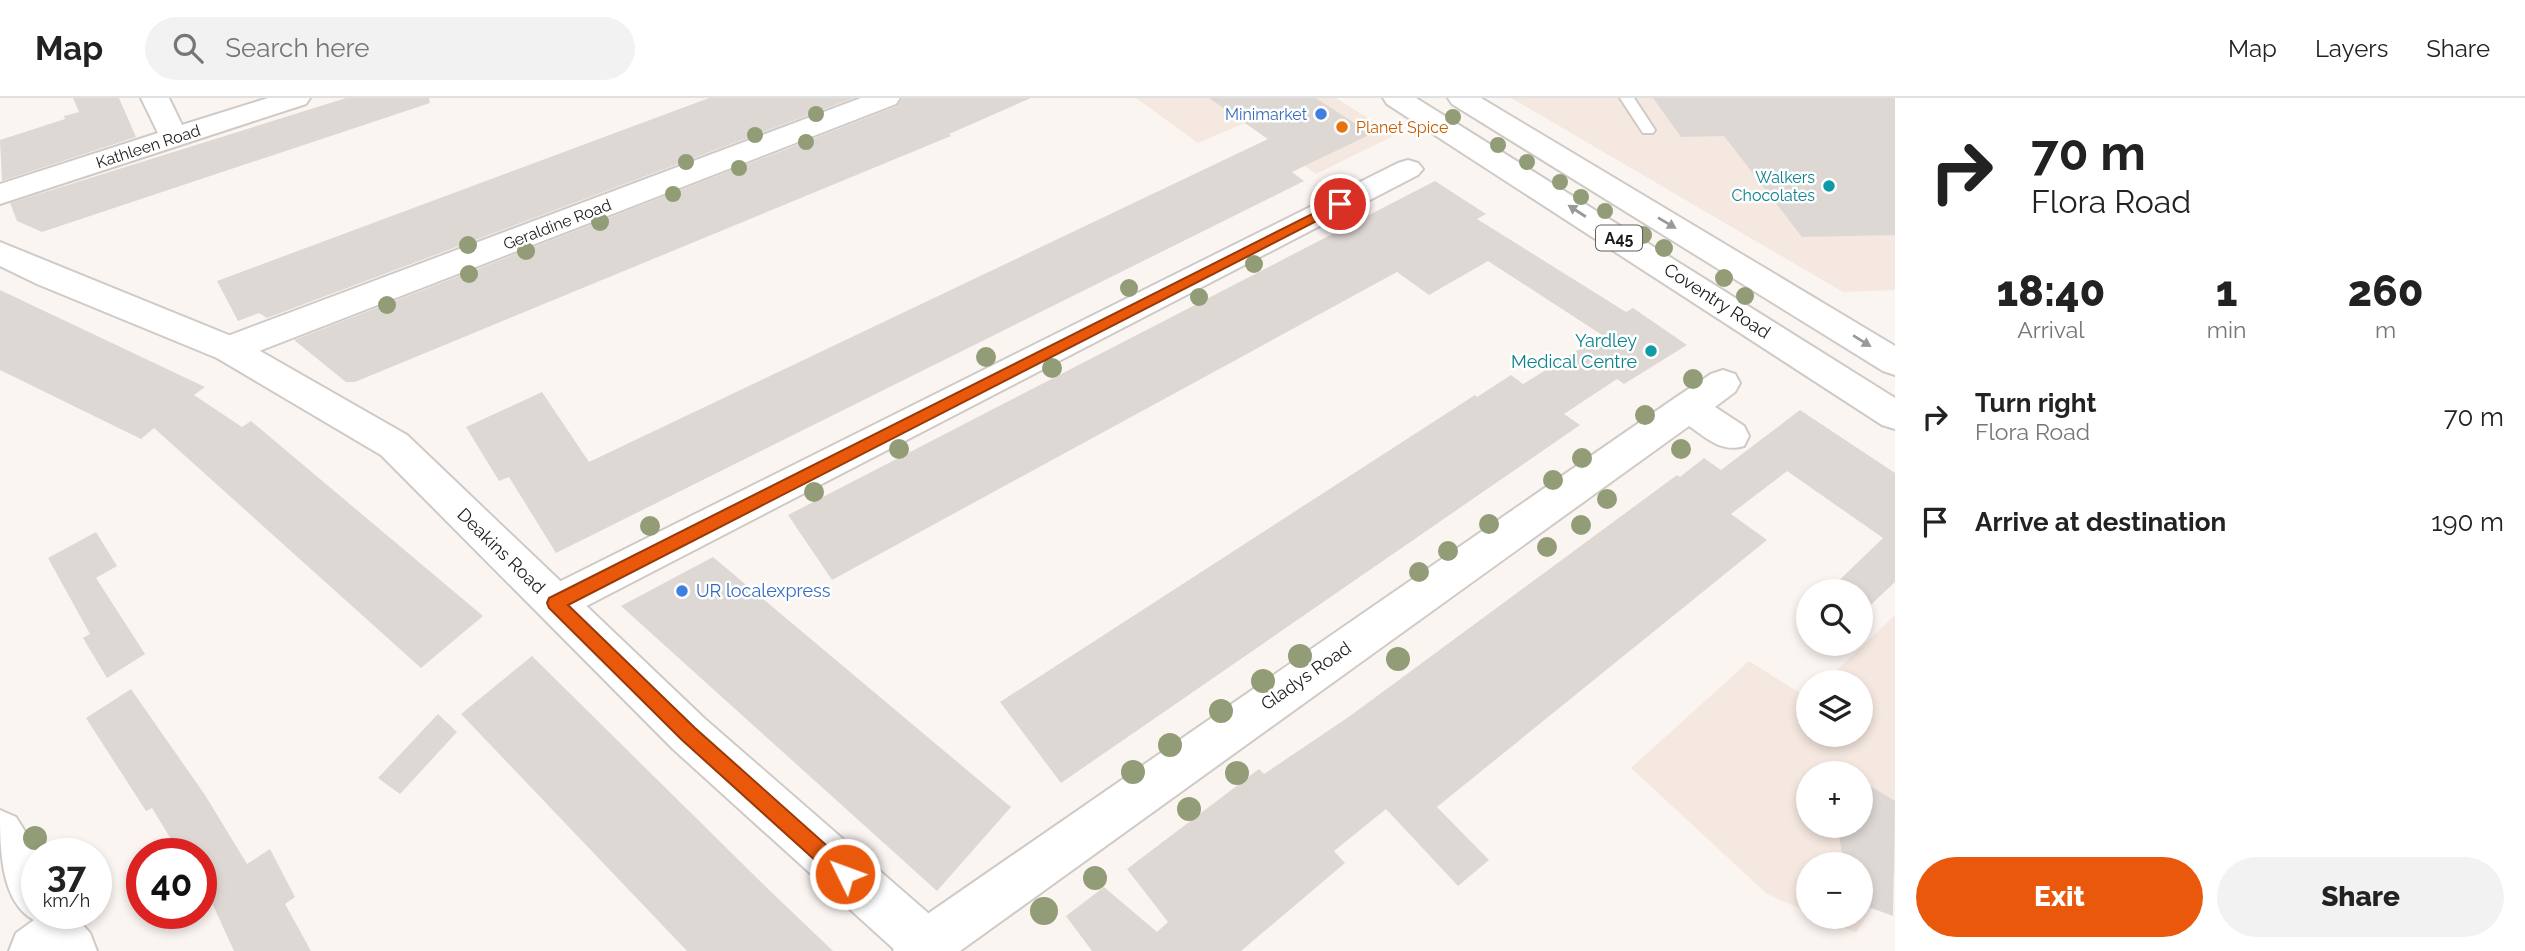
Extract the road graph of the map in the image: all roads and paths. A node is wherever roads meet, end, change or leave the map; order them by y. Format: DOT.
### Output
graph roads {
  1 [pos="155,98"];
  2 [pos="296,98"];
  3 [pos="886,98"];
  4 [pos="1397,98"];
  5 [pos="1462,98"];
  6 [pos="1479,98"];
  7 [pos="1627,98"];
  8 [pos="1648,130"];
  9 [pos="174,137"];
  10 [pos="1528,138"];
  11 [pos="1408,169"];
  12 [pos="1335,171"];
  13 [pos="1364,191"];
  14 [pos="0,194"];
  15 [pos="0,253"];
  16 [pos="229,349"];
  17 [pos="1895,362"];
  18 [pos="1723,383"];
  19 [pos="1688,407"];
  20 [pos="1895,415"];
  21 [pos="1731,436"];
  22 [pos="555,603"];
  23 [pos="0,833"];
  24 [pos="21,874"];
  25 [pos="925,949"];
  1 -- 9 [label="main road"];
  2 -- 9 [label="main road, Kathleen Road"];
  3 -- 16 [label="main road, Geraldine Road"];
  20 -- 4 [label="main road, Coventry Road / A45, one-way"];
  5 -- 10 [label="main road, A45"];
  6 -- 10 [label="main road"];
  7 -- 8 [label="lane"];
  9 -- 14 [label="main road, Kathleen Road"];
  10 -- 17 [label="main road, A45, one-way"];
  11 -- 13 [label="main road"];
  12 -- 13 [label="main road"];
  13 -- 22 [label="main road"];
  15 -- 16 [label="main road, Deakins Road"];
  16 -- 22 [label="main road, Deakins Road"];
  18 -- 19 [label="main road, Gladys Road"];
  19 -- 21 [label="main road"];
  19 -- 25 [label="main road, Gladys Road"];
  22 -- 25 [label="main road, Deakins Road"];
  23 -- 24 [label="main road"];
}
